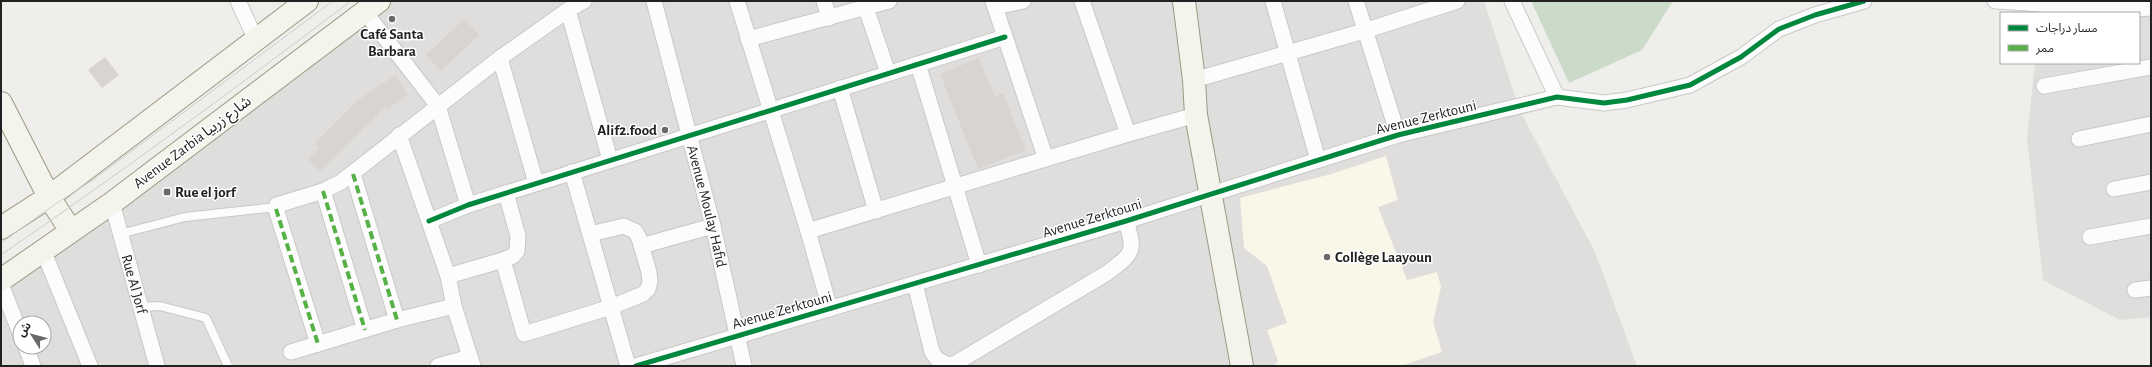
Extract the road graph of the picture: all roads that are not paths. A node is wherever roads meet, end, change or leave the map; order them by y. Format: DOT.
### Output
graph roads {
  1 [pos="238,1"];
  2 [pos="307,1"];
  3 [pos="584,1"];
  4 [pos="654,1"];
  5 [pos="737,1"];
  6 [pos="824,1"];
  7 [pos="889,1"];
  8 [pos="1023,1"];
  9 [pos="1082,1"];
  10 [pos="1184,1"];
  11 [pos="1273,1"];
  12 [pos="1356,1"];
  13 [pos="1457,1"];
  14 [pos="1512,1"];
  15 [pos="1864,1"];
  16 [pos="1995,1"];
  17 [pos="994,4"];
  18 [pos="372,6"];
  19 [pos="866,8"];
  20 [pos="2151,8"];
  21 [pos="568,10"];
  22 [pos="829,18"];
  23 [pos="1364,31"];
  24 [pos="1005,37"];
  25 [pos="748,39"];
  26 [pos="256,40"];
  27 [pos="1288,52"];
  28 [pos="500,58"];
  29 [pos="918,64"];
  30 [pos="2151,66"];
  31 [pos="888,73"];
  32 [pos="1194,80"];
  33 [pos="2044,86"];
  34 [pos="840,88"];
  35 [pos="1557,97"];
  36 [pos="1,103"];
  37 [pos="438,106"];
  38 [pos="770,110"];
  39 [pos="1196,115"];
  40 [pos="2151,124"];
  41 [pos="689,134"];
  42 [pos="1128,134"];
  43 [pos="399,135"];
  44 [pos="1398,135"];
  45 [pos="2079,139"];
  46 [pos="1046,159"];
  47 [pos="610,160"];
  48 [pos="1318,160"];
  49 [pos="572,172"];
  50 [pos="353,174"];
  51 [pos="2151,182"];
  52 [pos="536,183"];
  53 [pos="957,186"];
  54 [pos="2114,189"];
  55 [pos="323,191"];
  56 [pos="506,193"];
  57 [pos="1210,194"];
  58 [pos="49,197"];
  59 [pos="112,203"];
  60 [pos="468,205"];
  61 [pos="276,207"];
  62 [pos="876,210"];
  63 [pos="429,221"];
  64 [pos="1126,221"];
  65 [pos="713,226"];
  66 [pos="2151,226"];
  67 [pos="1,228"];
  68 [pos="71,231"];
  69 [pos="808,231"];
  70 [pos="120,234"];
  71 [pos="590,234"];
  72 [pos="2090,237"];
  73 [pos="642,246"];
  74 [pos="43,250"];
  75 [pos="503,260"];
  76 [pos="979,265"];
  77 [pos="448,276"];
  78 [pos="1,280"];
  79 [pos="1,284"];
  80 [pos="915,284"];
  81 [pos="2151,288"];
  82 [pos="2135,290"];
  83 [pos="454,306"];
  84 [pos="611,306"];
  85 [pos="141,307"];
  86 [pos="830,309"];
  87 [pos="13,315"];
  88 [pos="397,320"];
  89 [pos="365,330"];
  90 [pos="737,336"];
  91 [pos="318,344"];
  92 [pos="291,352"];
  93 [pos="29,355"];
  94 [pos="471,361"];
  95 [pos="33,366"];
  96 [pos="90,366"];
  97 [pos="157,366"];
  98 [pos="228,366"];
  99 [pos="438,366"];
  100 [pos="628,366"];
  101 [pos="636,366"];
  102 [pos="744,366"];
  103 [pos="1242,366"];
  1 -- 26 [label="street"];
  2 -- 26 [label="main road"];
  3 -- 21 [label="street"];
  4 -- 41 [label="street, Avenue Moulay Hafid"];
  5 -- 25 [label="street"];
  6 -- 22 [label="street"];
  7 -- 19 [label="street"];
  8 -- 17 [label="street"];
  9 -- 42 [label="street"];
  10 -- 32 [label="main road"];
  11 -- 27 [label="street"];
  12 -- 23 [label="street"];
  13 -- 23 [label="street"];
  14 -- 35 [label="street"];
  15 -- 35 [label="street"];
  16 -- 20 [label="street"];
  17 -- 24 [label="street"];
  18 -- 37 [label="street"];
  18 -- 59 [label="main road, Avenue Zarbia شارع زربيا"];
  19 -- 22 [label="street"];
  19 -- 31 [label="street"];
  21 -- 28 [label="street"];
  21 -- 47 [label="street"];
  22 -- 25 [label="street"];
  23 -- 27 [label="street"];
  23 -- 44 [label="street"];
  24 -- 29 [label="street"];
  24 -- 46 [label="street"];
  25 -- 38 [label="street"];
  26 -- 58 [label="main road"];
  27 -- 32 [label="street"];
  27 -- 48 [label="street"];
  28 -- 37 [label="street"];
  28 -- 52 [label="street"];
  29 -- 31 [label="street"];
  29 -- 53 [label="street"];
  30 -- 33 [label="street"];
  31 -- 34 [label="street"];
  32 -- 39 [label="main road"];
  34 -- 38 [label="street"];
  34 -- 62 [label="street"];
  35 -- 44 [label="street, Avenue Zerktouni"];
  36 -- 58 [label="main road"];
  37 -- 43 [label="street"];
  37 -- 60 [label="street"];
  38 -- 41 [label="street"];
  38 -- 69 [label="street"];
  39 -- 42 [label="street"];
  39 -- 57 [label="main road"];
  40 -- 45 [label="street"];
  41 -- 47 [label="street"];
  41 -- 65 [label="street, Avenue Moulay Hafid"];
  42 -- 46 [label="street"];
  43 -- 50 [label="street"];
  43 -- 63 [label="street"];
  44 -- 48 [label="street, Avenue Zerktouni"];
  46 -- 53 [label="street"];
  47 -- 49 [label="street"];
  48 -- 57 [label="street, Avenue Zerktouni"];
  49 -- 52 [label="street"];
  49 -- 71 [label="street"];
  50 -- 55 [label="street"];
  50 -- 88 [label="street"];
  51 -- 54 [label="street"];
  52 -- 56 [label="street"];
  53 -- 62 [label="street"];
  53 -- 76 [label="street"];
  55 -- 61 [label="street"];
  55 -- 89 [label="street"];
  56 -- 60 [label="street"];
  56 -- 75 [label="street"];
  57 -- 64 [label="street, Avenue Zerktouni"];
  57 -- 103 [label="main road"];
  58 -- 67 [label="main road"];
  58 -- 68 [label="main road"];
  59 -- 68 [label="main road, Avenue Zarbia شارع زربيا"];
  59 -- 70 [label="street, Rue Al Jorf"];
  60 -- 63 [label="street"];
  61 -- 70 [label="lane"];
  61 -- 91 [label="street"];
  62 -- 69 [label="street"];
  63 -- 77 [label="street"];
  64 -- 76 [label="street, Avenue Zerktouni"];
  64 -- 80 [label="street"];
  65 -- 73 [label="street"];
  65 -- 90 [label="street, Avenue Moulay Hafid"];
  66 -- 72 [label="street"];
  68 -- 74 [label="main road, Avenue Zarbia شارع زربيا"];
  69 -- 86 [label="street"];
  70 -- 85 [label="street, Rue Al Jorf"];
  71 -- 73 [label="street"];
  71 -- 84 [label="street"];
  73 -- 84 [label="street"];
  74 -- 78 [label="main road, Avenue Zarbia شارع زربيا"];
  74 -- 96 [label="street"];
  75 -- 77 [label="street"];
  75 -- 84 [label="street"];
  76 -- 80 [label="street, Avenue Zerktouni"];
  77 -- 83 [label="street"];
  79 -- 87 [label="street"];
  80 -- 86 [label="street, Avenue Zerktouni"];
  81 -- 82 [label="street"];
  83 -- 88 [label="street"];
  83 -- 94 [label="street"];
  84 -- 100 [label="street"];
  85 -- 97 [label="street, Rue Al Jorf"];
  85 -- 98 [label="lane"];
  86 -- 90 [label="street, Avenue Zerktouni"];
  88 -- 89 [label="street"];
  89 -- 91 [label="street"];
  90 -- 101 [label="street, Avenue Zerktouni"];
  90 -- 102 [label="street, Avenue Moulay Hafid"];
  91 -- 92 [label="street"];
  93 -- 95 [label="street"];
  94 -- 99 [label="street"];
}
